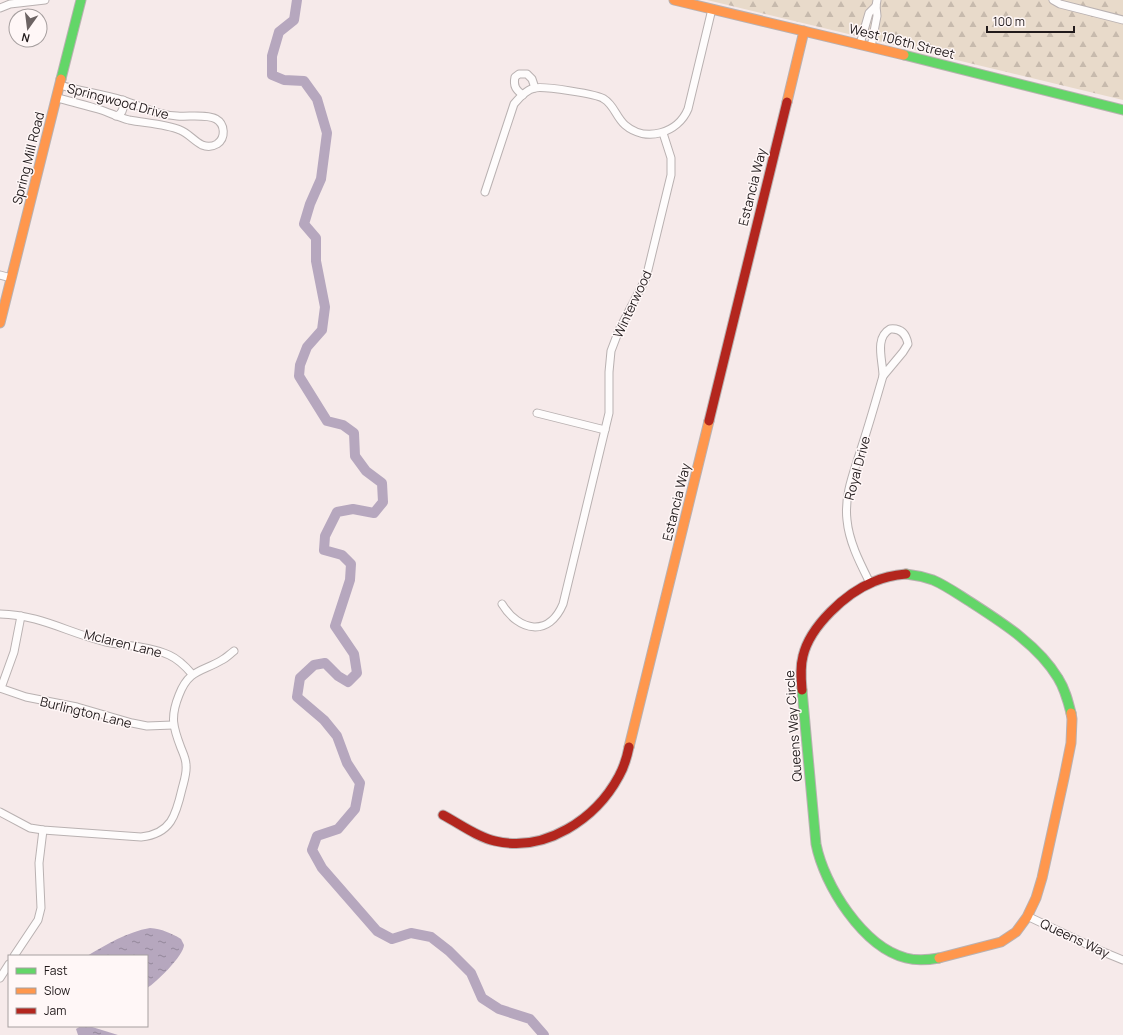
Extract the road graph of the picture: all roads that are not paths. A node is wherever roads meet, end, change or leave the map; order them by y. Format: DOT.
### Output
graph roads {
  1 [pos="45,0"];
  2 [pos="81,0"];
  3 [pos="674,0"];
  4 [pos="1053,0"];
  5 [pos="9,2"];
  6 [pos="876,3"];
  7 [pos="0,8"];
  8 [pos="712,9"];
  9 [pos="1123,20"];
  10 [pos="804,31"];
  11 [pos="860,44"];
  12 [pos="871,47"];
  13 [pos="60,85"];
  14 [pos="534,88"];
  15 [pos="523,95"];
  16 [pos="57,98"];
  17 [pos="123,100"];
  18 [pos="1123,110"];
  19 [pos="116,116"];
  20 [pos="663,133"];
  21 [pos="485,192"];
  22 [pos="0,275"];
  23 [pos="11,278"];
  24 [pos="0,323"];
  25 [pos="883,376"];
  26 [pos="537,413"];
  27 [pos="605,430"];
  28 [pos="870,583"];
  29 [pos="502,604"];
  30 [pos="0,614"];
  31 [pos="21,616"];
  32 [pos="234,650"];
  33 [pos="192,674"];
  34 [pos="1,688"];
  35 [pos="173,725"];
  36 [pos="0,812"];
  37 [pos="443,815"];
  38 [pos="43,830"];
  39 [pos="1027,916"];
  40 [pos="15,955"];
  41 [pos="1123,960"];
  42 [pos="8,966"];
  43 [pos="0,978"];
  1 -- 5 [label="street"];
  2 -- 13 [label="street, Spring Mill Road"];
  3 -- 8 [label="street, West 106th Street"];
  4 -- 9 [label="street"];
  5 -- 7 [label="street"];
  6 -- 11 [label="street"];
  6 -- 12 [label="street"];
  8 -- 10 [label="street, West 106th Street"];
  8 -- 20 [label="street"];
  10 -- 11 [label="street, West 106th Street"];
  10 -- 37 [label="street, Estancia Way"];
  11 -- 12 [label="street, West 106th Street"];
  12 -- 18 [label="street, West 106th Street"];
  13 -- 16 [label="street, Spring Mill Road"];
  13 -- 17 [label="street, Springwood Drive"];
  14 -- 15 [label="street"];
  14 -- 15 [label="street"];
  14 -- 20 [label="street"];
  15 -- 21 [label="street"];
  16 -- 19 [label="street, Springwood Drive"];
  16 -- 23 [label="street, Spring Mill Road"];
  17 -- 19 [label="street"];
  17 -- 19 [label="street, Springwood Drive"];
  20 -- 27 [label="street, Winterwood"];
  22 -- 23 [label="street"];
  23 -- 24 [label="street, Spring Mill Road"];
  25 -- 25 [label="street, Royal Drive"];
  25 -- 28 [label="street, Royal Drive"];
  26 -- 27 [label="street"];
  27 -- 29 [label="street, Winterwood"];
  28 -- 39 [label="street, Queens Way Circle"];
  28 -- 39 [label="street, Queens Way Circle"];
  30 -- 31 [label="street, Mclaren Lane"];
  31 -- 33 [label="street, Mclaren Lane"];
  31 -- 34 [label="street"];
  32 -- 33 [label="street"];
  33 -- 35 [label="street"];
  34 -- 35 [label="street, Burlington Lane"];
  35 -- 38 [label="street"];
  36 -- 38 [label="street"];
  38 -- 40 [label="street"];
  39 -- 41 [label="street, Queens Way"];
  42 -- 43 [label="street"];
}
